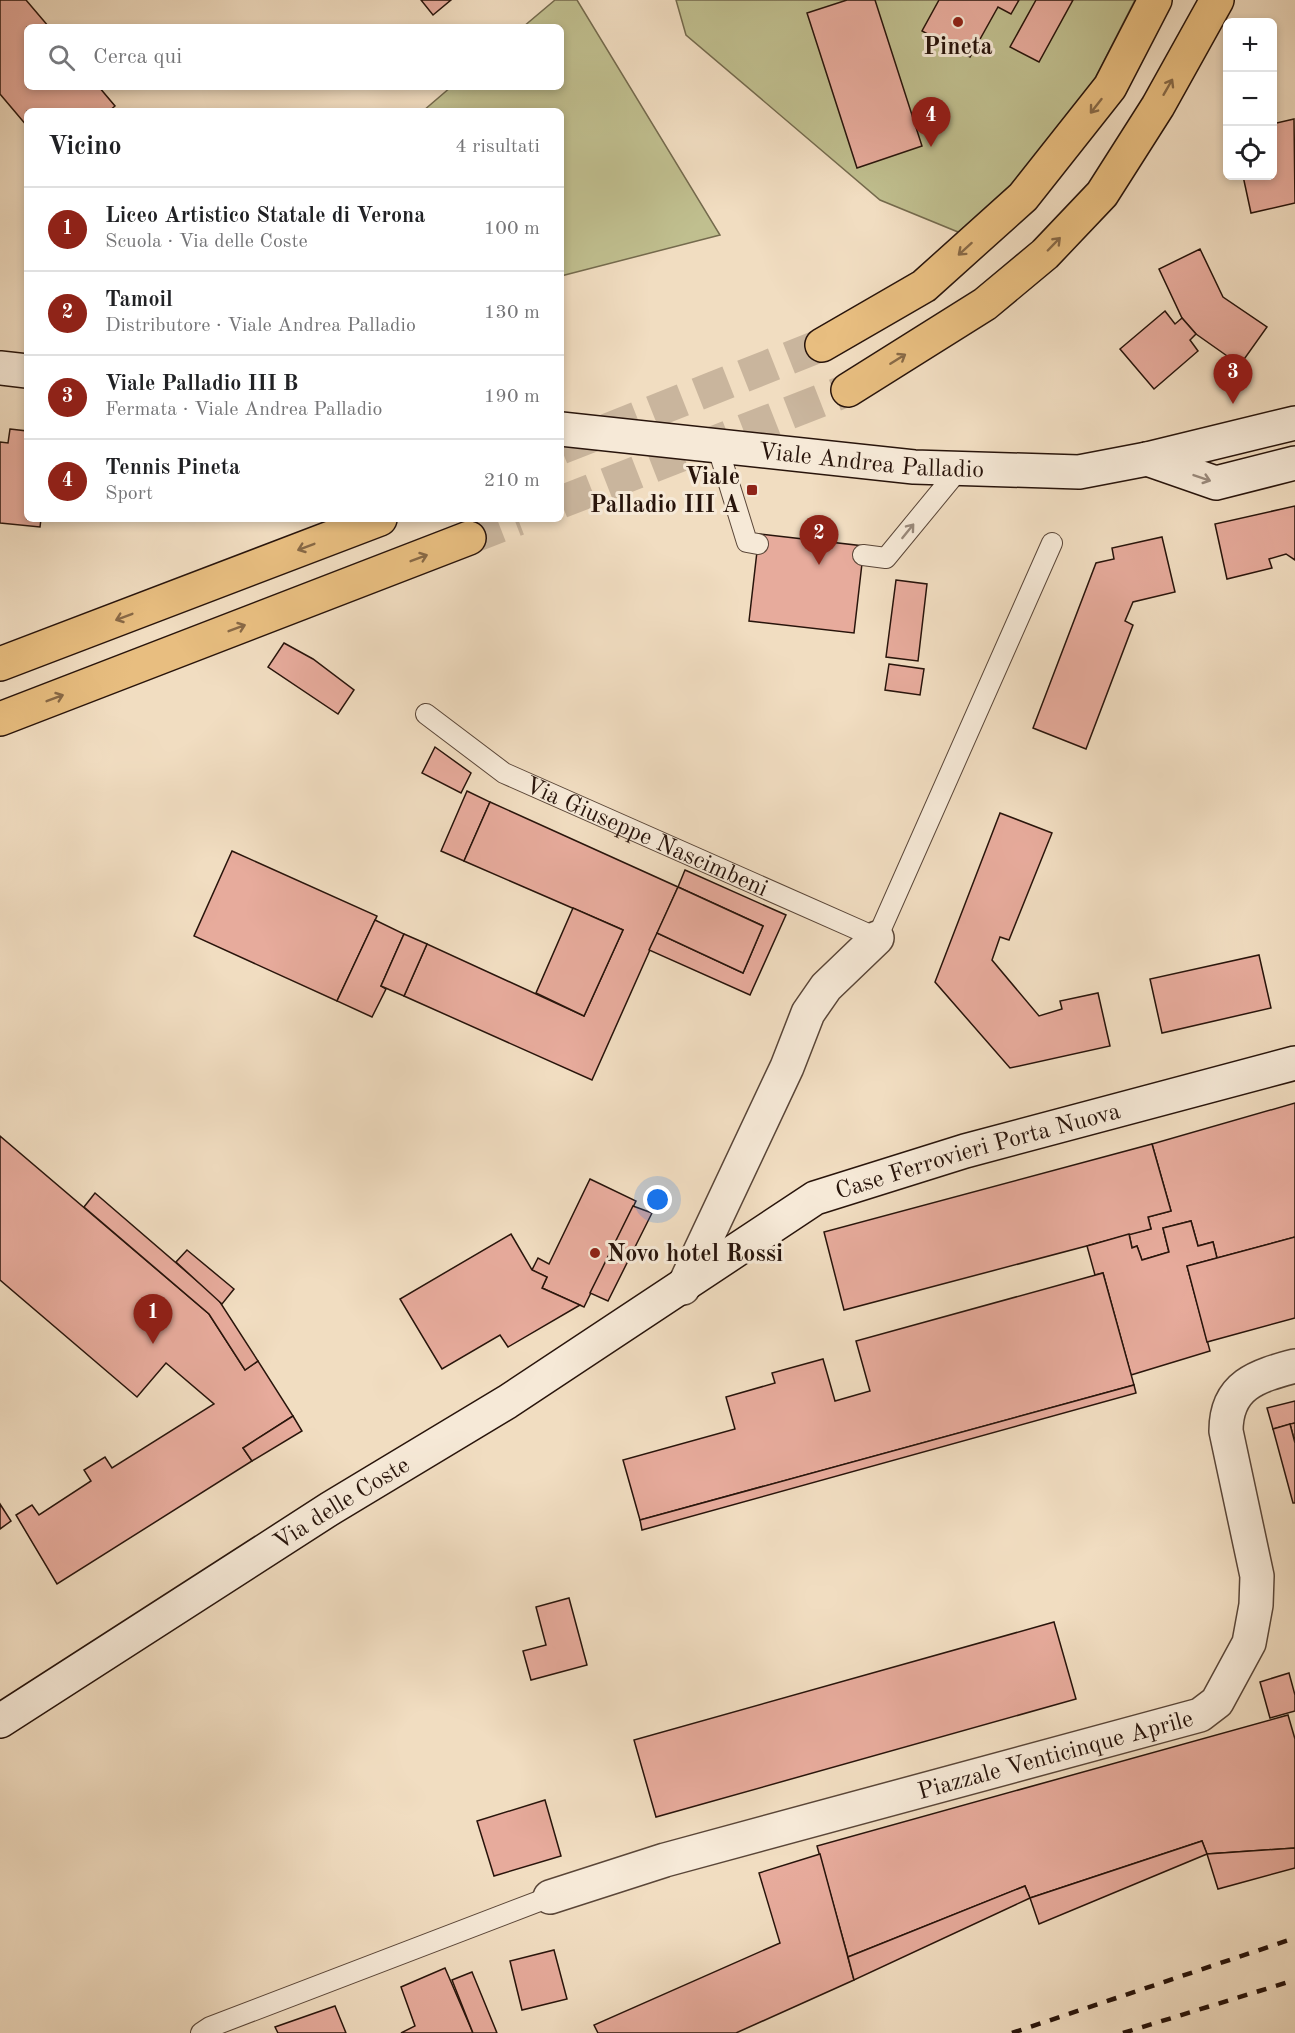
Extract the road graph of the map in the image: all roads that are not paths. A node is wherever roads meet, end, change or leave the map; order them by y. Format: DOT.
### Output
graph roads {
  1 [pos="1155,0"];
  2 [pos="1217,0"];
  3 [pos="822,345"];
  4 [pos="0,368"];
  5 [pos="24,371"];
  6 [pos="848,390"];
  7 [pos="1295,423"];
  8 [pos="564,429"];
  9 [pos="717,445"];
  10 [pos="1147,459"];
  11 [pos="1295,463"];
  12 [pos="960,468"];
  13 [pos="372,522"];
  14 [pos="469,538"];
  15 [pos="1052,543"];
  16 [pos="758,544"];
  17 [pos="863,555"];
  18 [pos="0,664"];
  19 [pos="426,714"];
  20 [pos="0,719"];
  21 [pos="877,938"];
  22 [pos="1295,1063"];
  23 [pos="683,1288"];
  24 [pos="1295,1366"];
  25 [pos="0,1721"];
  26 [pos="550,1897"];
  27 [pos="201,2033"];
  1 -- 3 [label="highway, one-way"];
  6 -- 2 [label="highway, one-way"];
  4 -- 5 [label="street"];
  7 -- 10 [label="street, Viale Andrea Palladio"];
  8 -- 9 [label="street, Viale Andrea Palladio"];
  9 -- 12 [label="street, Viale Andrea Palladio"];
  9 -- 16 [label="lane"];
  10 -- 11 [label="street, one-way"];
  10 -- 12 [label="street, Viale Andrea Palladio"];
  17 -- 12 [label="lane, one-way"];
  13 -- 18 [label="highway, one-way"];
  20 -- 14 [label="highway, one-way"];
  15 -- 21 [label="lane"];
  19 -- 21 [label="lane, Via Giuseppe Nascimbeni"];
  21 -- 23 [label="street"];
  22 -- 23 [label="street, Case Ferrovieri Porta Nuova"];
  23 -- 25 [label="street, Via delle Coste"];
  24 -- 26 [label="street, Piazzale Venticinque Aprile"];
  26 -- 27 [label="lane"];
}
